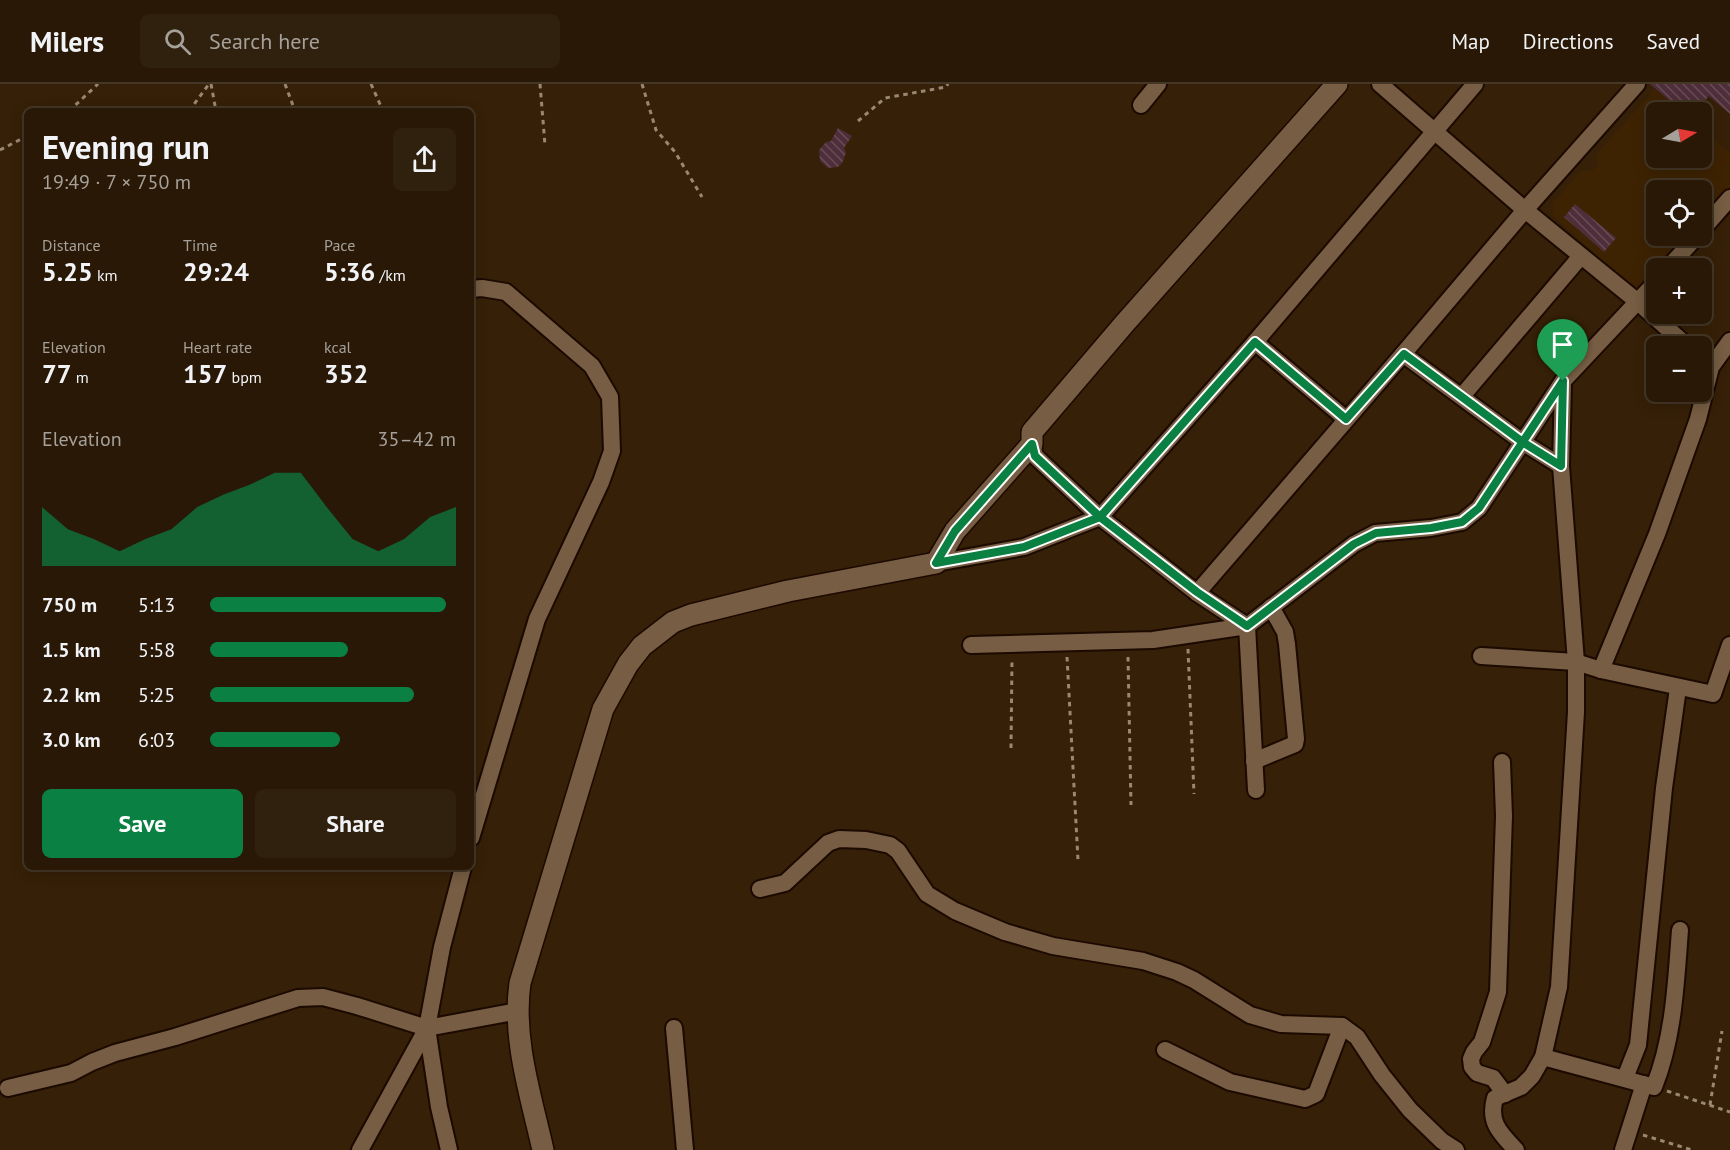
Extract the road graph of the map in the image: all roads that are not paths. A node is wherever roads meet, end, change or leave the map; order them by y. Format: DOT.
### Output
graph roads {
  1 [pos="1158,84"];
  2 [pos="1337,84"];
  3 [pos="1380,84"];
  4 [pos="1475,84"];
  5 [pos="1637,84"];
  6 [pos="1141,105"];
  7 [pos="1434,131"];
  8 [pos="1730,198"];
  9 [pos="1525,210"];
  10 [pos="1712,218"];
  11 [pos="1688,246"];
  12 [pos="1581,256"];
  13 [pos="1677,258"];
  14 [pos="474,289"];
  15 [pos="1646,293"];
  16 [pos="1638,302"];
  17 [pos="1676,336"];
  18 [pos="1730,341"];
  19 [pos="1255,342"];
  20 [pos="1404,354"];
  21 [pos="1712,358"];
  22 [pos="1563,381"];
  23 [pos="1462,396"];
  24 [pos="1700,402"];
  25 [pos="1346,419"];
  26 [pos="1524,443"];
  27 [pos="1032,444"];
  28 [pos="1561,466"];
  29 [pos="1100,517"];
  30 [pos="936,563"];
  31 [pos="1197,592"];
  32 [pos="1271,608"];
  33 [pos="1247,626"];
  34 [pos="972,645"];
  35 [pos="1730,645"];
  36 [pos="1481,656"];
  37 [pos="1576,662"];
  38 [pos="1601,670"];
  39 [pos="1678,688"];
  40 [pos="1254,761"];
  41 [pos="1502,762"];
  42 [pos="1256,790"];
  43 [pos="474,828"];
  44 [pos="462,870"];
  45 [pos="760,889"];
  46 [pos="1680,930"];
  47 [pos="518,1011"];
  48 [pos="1342,1026"];
  49 [pos="427,1028"];
  50 [pos="674,1028"];
  51 [pos="1165,1050"];
  52 [pos="1543,1057"];
  53 [pos="1625,1078"];
  54 [pos="1649,1085"];
  55 [pos="8,1088"];
  56 [pos="1505,1094"];
  57 [pos="360,1150"];
  58 [pos="449,1150"];
  59 [pos="543,1150"];
  60 [pos="685,1150"];
  61 [pos="1456,1150"];
  62 [pos="1516,1150"];
  63 [pos="1623,1150"];
  1 -- 6 [label="street"];
  2 -- 27 [label="street"];
  3 -- 7 [label="street"];
  4 -- 7 [label="street"];
  5 -- 9 [label="street"];
  7 -- 9 [label="street"];
  7 -- 19 [label="street"];
  8 -- 10 [label="street"];
  9 -- 12 [label="street"];
  9 -- 20 [label="street"];
  11 -- 13 [label="street"];
  12 -- 16 [label="street"];
  12 -- 23 [label="street"];
  14 -- 43 [label="street"];
  15 -- 16 [label="street"];
  16 -- 17 [label="street"];
  16 -- 22 [label="street"];
  18 -- 21 [label="street"];
  19 -- 25 [label="street"];
  19 -- 29 [label="street"];
  20 -- 23 [label="street"];
  20 -- 25 [label="street"];
  22 -- 26 [label="street"];
  22 -- 28 [label="street"];
  23 -- 26 [label="street"];
  24 -- 38 [label="street"];
  25 -- 31 [label="street"];
  26 -- 28 [label="street"];
  26 -- 32 [label="street"];
  27 -- 29 [label="street"];
  27 -- 30 [label="street"];
  28 -- 37 [label="street"];
  29 -- 30 [label="street"];
  29 -- 31 [label="street"];
  30 -- 47 [label="street"];
  31 -- 33 [label="street"];
  32 -- 33 [label="street"];
  32 -- 40 [label="street"];
  33 -- 34 [label="street"];
  33 -- 40 [label="street"];
  35 -- 39 [label="street"];
  36 -- 37 [label="street"];
  37 -- 38 [label="street"];
  37 -- 52 [label="street"];
  38 -- 39 [label="street"];
  39 -- 53 [label="street"];
  40 -- 42 [label="street"];
  41 -- 56 [label="street"];
  44 -- 49 [label="street"];
  45 -- 48 [label="street"];
  46 -- 54 [label="street"];
  47 -- 49 [label="street"];
  47 -- 59 [label="street"];
  48 -- 51 [label="street"];
  48 -- 61 [label="street"];
  49 -- 55 [label="street"];
  49 -- 57 [label="street"];
  49 -- 58 [label="street"];
  50 -- 60 [label="street"];
  52 -- 53 [label="street"];
  52 -- 56 [label="street"];
  53 -- 54 [label="street"];
  54 -- 63 [label="street"];
  56 -- 62 [label="street"];
}
